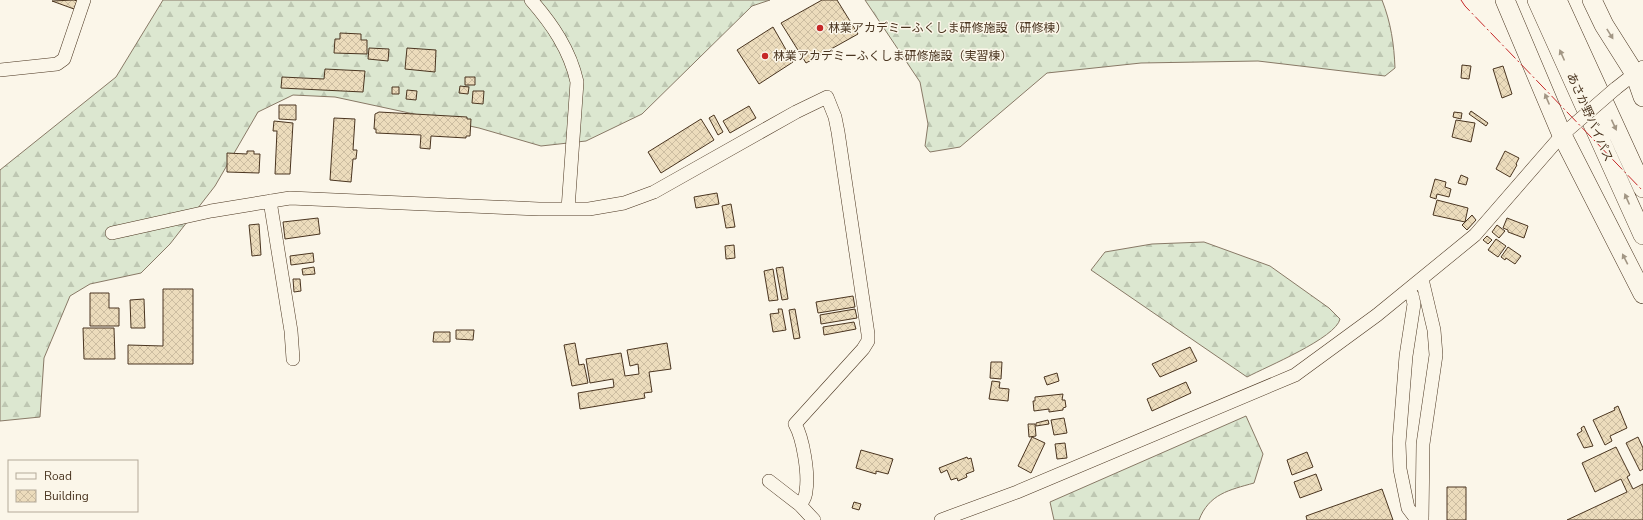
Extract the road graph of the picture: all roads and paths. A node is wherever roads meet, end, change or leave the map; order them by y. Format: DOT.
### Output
graph roads {
  1 [pos="84,0"];
  2 [pos="531,0"];
  3 [pos="1505,0"];
  4 [pos="1537,0"];
  5 [pos="1557,0"];
  6 [pos="1592,0"];
  7 [pos="0,70"];
  8 [pos="1639,70"];
  9 [pos="1643,97"];
  10 [pos="1562,135"];
  11 [pos="1643,188"];
  12 [pos="270,201"];
  13 [pos="568,209"];
  14 [pos="112,233"];
  15 [pos="1643,235"];
  16 [pos="1422,279"];
  17 [pos="1408,290"];
  18 [pos="1643,294"];
  19 [pos="293,359"];
  20 [pos="769,481"];
  21 [pos="800,505"];
  22 [pos="814,520"];
  23 [pos="941,520"];
  24 [pos="1417,520"];
  25 [pos="1422,520"];
  1 -- 7 [label="street"];
  2 -- 13 [label="street"];
  10 -- 3 [label="highway, one-way"];
  15 -- 4 [label="highway, あさか野バイパス, one-way"];
  5 -- 11 [label="highway, あさか野バイパス, one-way"];
  6 -- 8 [label="highway, one-way"];
  8 -- 9 [label="highway"];
  8 -- 10 [label="street, bridge"];
  10 -- 16 [label="street"];
  18 -- 10 [label="highway, one-way"];
  12 -- 13 [label="street"];
  12 -- 14 [label="street"];
  12 -- 19 [label="street"];
  13 -- 21 [label="street"];
  16 -- 17 [label="street"];
  16 -- 25 [label="street"];
  17 -- 23 [label="street"];
  17 -- 24 [label="street"];
  20 -- 21 [label="street"];
  21 -- 22 [label="street"];
}
